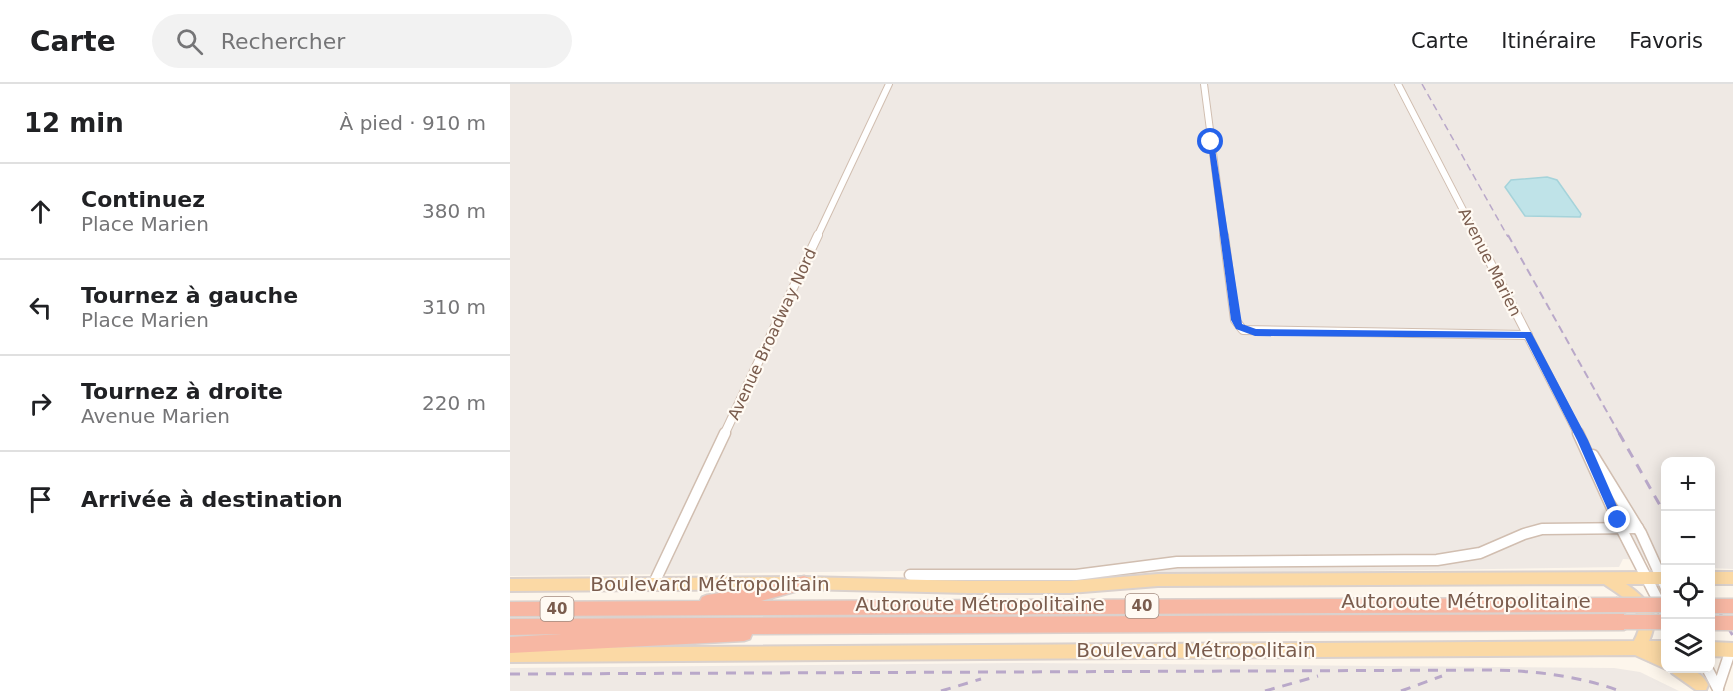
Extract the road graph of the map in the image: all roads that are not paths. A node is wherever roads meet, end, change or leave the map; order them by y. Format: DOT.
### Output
graph roads {
  1 [pos="889,84"];
  2 [pos="1204,84"];
  3 [pos="1398,84"];
  4 [pos="1528,334"];
  5 [pos="1582,440"];
  6 [pos="1621,528"];
  7 [pos="1638,528"];
  8 [pos="910,574"];
  9 [pos="1661,575"];
  10 [pos="1606,578"];
  11 [pos="1646,578"];
  12 [pos="1715,578"];
  13 [pos="1733,578"];
  14 [pos="1661,580"];
  15 [pos="654,583"];
  16 [pos="804,583"];
  17 [pos="510,585"];
  18 [pos="1661,605"];
  19 [pos="1715,606"];
  20 [pos="1733,606"];
  21 [pos="1661,608"];
  22 [pos="510,609"];
  23 [pos="668,609"];
  24 [pos="1661,622"];
  25 [pos="1715,623"];
  26 [pos="1733,624"];
  27 [pos="877,625"];
  28 [pos="510,627"];
  29 [pos="510,645"];
  30 [pos="1637,648"];
  31 [pos="1661,648"];
  32 [pos="1715,649"];
  33 [pos="1732,650"];
  34 [pos="510,655"];
  35 [pos="1661,660"];
  36 [pos="1682,673"];
  37 [pos="1694,673"];
  38 [pos="1709,673"];
  39 [pos="1702,688"];
  40 [pos="1718,690"];
  1 -- 15 [label="street, Avenue Broadway Nord"];
  2 -- 4 [label="street"];
  3 -- 4 [label="street, Avenue Marien"];
  4 -- 5 [label="street, Avenue Marien"];
  5 -- 6 [label="street, Avenue Marien"];
  5 -- 7 [label="street, Avenue Marien"];
  6 -- 7 [label="street"];
  6 -- 8 [label="street"];
  6 -- 11 [label="street, Avenue Marien"];
  7 -- 9 [label="street, Avenue Marien"];
  10 -- 11 [label="main road, Boulevard Métropolitain"];
  10 -- 16 [label="main road, Boulevard Métropolitain"];
  10 -- 30 [label="main road"];
  11 -- 14 [label="main road, Boulevard Métropolitain"];
  11 -- 21 [label="street, Avenue Marien"];
  12 -- 13 [label="main road"];
  15 -- 16 [label="main road, Boulevard Métropolitain"];
  15 -- 17 [label="main road, Boulevard Métropolitain"];
  16 -- 23 [label="highway"];
  18 -- 23 [label="highway, Autoroute Métropolitaine / 40, bridge"];
  19 -- 20 [label="highway, bridge"];
  22 -- 23 [label="highway, Autoroute Métropolitaine / 40"];
  24 -- 27 [label="highway, Autoroute Métropolitaine / 40, bridge"];
  25 -- 26 [label="highway, bridge"];
  27 -- 28 [label="highway, Autoroute Métropolitaine / 40"];
  27 -- 29 [label="highway"];
  30 -- 31 [label="main road, Boulevard Métropolitain"];
  30 -- 34 [label="main road, Boulevard Métropolitain"];
  30 -- 35 [label="main road"];
  32 -- 33 [label="main road"];
  33 -- 40 [label="street"];
  36 -- 39 [label="main road"];
  37 -- 39 [label="street"];
  38 -- 40 [label="street"];
}
